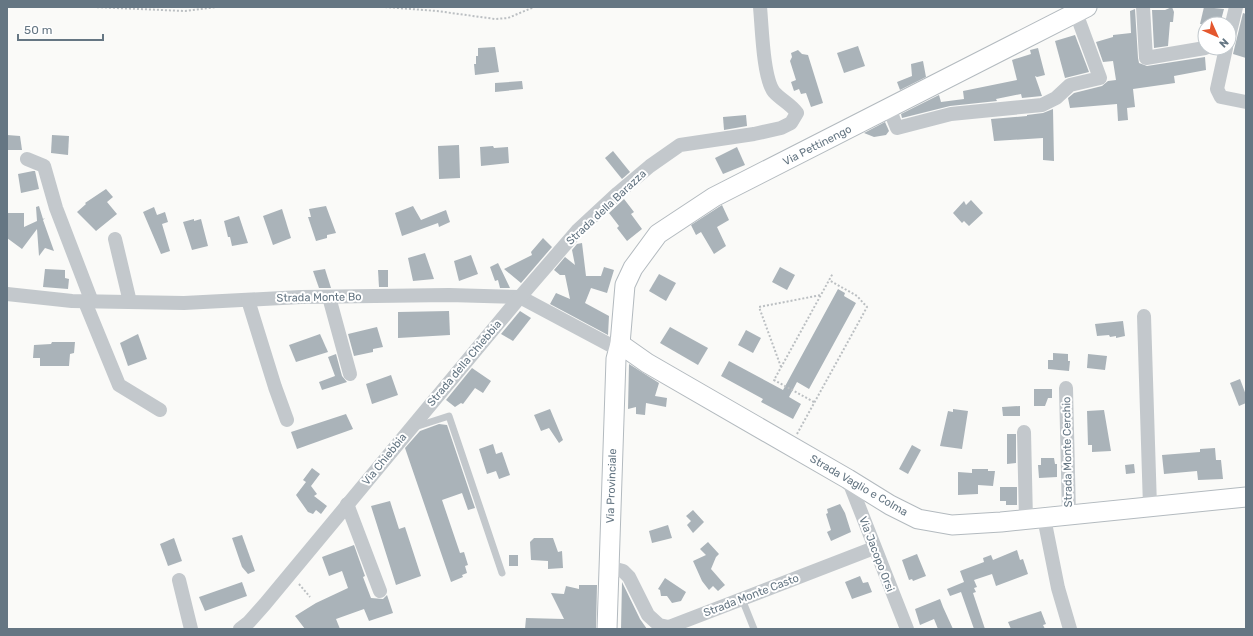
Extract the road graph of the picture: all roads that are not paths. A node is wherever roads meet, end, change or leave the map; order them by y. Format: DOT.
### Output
graph roads {
  1 [pos="760,7"];
  2 [pos="1143,7"];
  3 [pos="1082,10"];
  4 [pos="1197,49"];
  5 [pos="1224,56"];
  6 [pos="1246,102"];
  7 [pos="889,108"];
  8 [pos="27,159"];
  9 [pos="116,239"];
  10 [pos="7,294"];
  11 [pos="329,296"];
  12 [pos="520,297"];
  13 [pos="248,300"];
  14 [pos="88,302"];
  15 [pos="130,302"];
  16 [pos="1144,316"];
  17 [pos="620,344"];
  18 [pos="350,374"];
  19 [pos="1066,388"];
  20 [pos="160,410"];
  21 [pos="287,420"];
  22 [pos="409,429"];
  23 [pos="1024,432"];
  24 [pos="848,479"];
  25 [pos="1246,497"];
  26 [pos="347,504"];
  27 [pos="1150,507"];
  28 [pos="1069,515"];
  29 [pos="1035,519"];
  30 [pos="874,548"];
  31 [pos="608,567"];
  32 [pos="502,573"];
  33 [pos="179,580"];
  34 [pos="380,591"];
  35 [pos="742,599"];
  36 [pos="191,629"];
  37 [pos="240,629"];
  38 [pos="607,629"];
  39 [pos="754,629"];
  40 [pos="906,629"];
  41 [pos="1070,629"];
  1 -- 12 [label="street, Strada della Barazza"];
  2 -- 4 [label="street"];
  3 -- 7 [label="main road, Via Pettinengo"];
  3 -- 7 [label="street"];
  5 -- 6 [label="street"];
  7 -- 17 [label="main road, Via Pettinengo"];
  8 -- 14 [label="street"];
  9 -- 15 [label="street"];
  10 -- 14 [label="street, Strada Monte Bo"];
  11 -- 12 [label="street, Strada Monte Bo"];
  11 -- 13 [label="street, Strada Monte Bo"];
  11 -- 18 [label="street"];
  12 -- 17 [label="street, Strada Monte Bo"];
  12 -- 22 [label="street, Strada della Chiebbia"];
  13 -- 15 [label="street, Strada Monte Bo"];
  13 -- 21 [label="street"];
  14 -- 15 [label="street, Strada Monte Bo"];
  14 -- 20 [label="street"];
  16 -- 27 [label="street"];
  17 -- 24 [label="main road, Strada Vaglio e Colma"];
  17 -- 31 [label="main road, Via Provinciale"];
  19 -- 28 [label="street, Strada Monte Cerchio"];
  22 -- 26 [label="street, Via Chiebbia"];
  22 -- 32 [label="lane, Via Chiebbia"];
  23 -- 29 [label="street"];
  24 -- 29 [label="main road, Strada Vaglio e Colma"];
  24 -- 30 [label="street, Via Jacopo Orsi"];
  25 -- 27 [label="main road, Strada Vaglio e Colma"];
  26 -- 34 [label="street"];
  26 -- 37 [label="street, Via Chiebbia"];
  27 -- 28 [label="main road, Strada Vaglio e Colma"];
  28 -- 29 [label="main road, Strada Vaglio e Colma"];
  29 -- 41 [label="street"];
  30 -- 35 [label="street, Strada Monte Casto"];
  30 -- 40 [label="street, Via Jacopo Orsi"];
  31 -- 35 [label="street, Strada Monte Casto"];
  31 -- 38 [label="main road, Via Provinciale"];
  33 -- 36 [label="street"];
  35 -- 39 [label="lane"];
}
